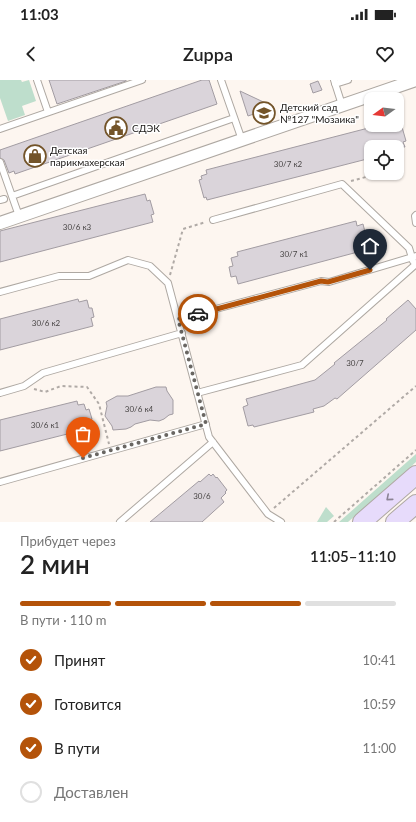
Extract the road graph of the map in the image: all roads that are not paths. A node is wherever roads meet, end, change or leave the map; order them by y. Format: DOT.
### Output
graph roads {
  1 [pos="37,80"];
  2 [pos="142,80"];
  3 [pos="221,80"];
  4 [pos="348,80"];
  5 [pos="416,80"];
  6 [pos="334,82"];
  7 [pos="342,105"];
  8 [pos="48,112"];
  9 [pos="234,118"];
  10 [pos="0,129"];
  11 [pos="242,140"];
  12 [pos="0,162"];
  13 [pos="12,196"];
  14 [pos="416,215"];
  15 [pos="19,216"];
  16 [pos="213,220"];
  17 [pos="416,222"];
  18 [pos="0,223"];
  19 [pos="414,257"];
  20 [pos="415,266"];
  21 [pos="0,292"];
  22 [pos="178,319"];
  23 [pos="182,334"];
  24 [pos="0,393"];
  25 [pos="197,393"];
  26 [pos="206,424"];
  27 [pos="213,442"];
  28 [pos="416,475"];
  29 [pos="0,482"];
  30 [pos="416,504"];
  31 [pos="120,522"];
  32 [pos="281,522"];
  33 [pos="362,522"];
  34 [pos="395,522"];
  1 -- 8 [label="lane"];
  2 -- 8 [label="lane"];
  3 -- 9 [label="lane"];
  4 -- 6 [label="lane"];
  5 -- 7 [label="street"];
  6 -- 7 [label="lane"];
  7 -- 11 [label="street"];
  8 -- 10 [label="lane"];
  9 -- 11 [label="lane"];
  9 -- 13 [label="lane"];
  11 -- 15 [label="street"];
  12 -- 13 [label="lane"];
  13 -- 15 [label="lane"];
  14 -- 17 [label="lane"];
  15 -- 18 [label="street"];
  16 -- 19 [label="lane"];
  19 -- 20 [label="lane"];
  19 -- 22 [label="lane"];
  20 -- 25 [label="lane"];
  21 -- 22 [label="lane"];
  22 -- 23 [label="lane"];
  23 -- 24 [label="lane"];
  23 -- 25 [label="lane"];
  25 -- 26 [label="lane"];
  26 -- 27 [label="lane"];
  26 -- 29 [label="lane"];
  27 -- 31 [label="lane"];
  27 -- 32 [label="lane"];
  28 -- 33 [label="main road, one-way"];
  30 -- 34 [label="main road"];
}
